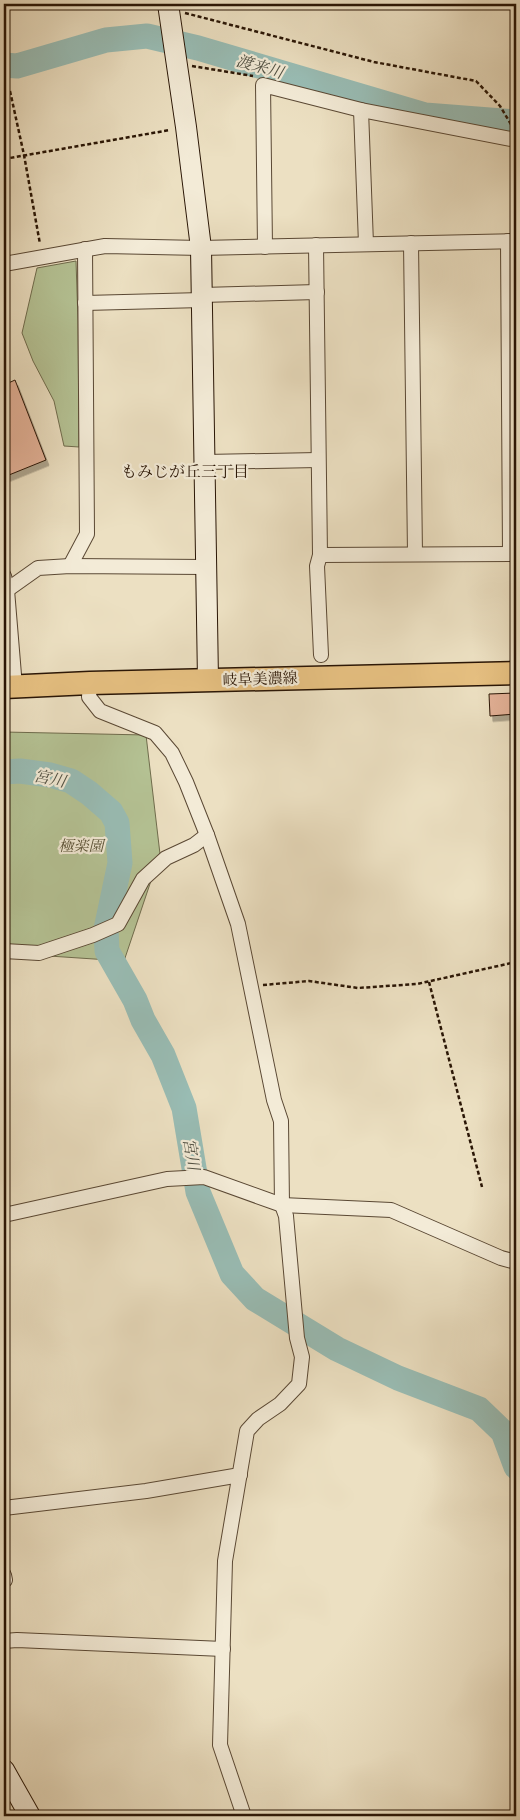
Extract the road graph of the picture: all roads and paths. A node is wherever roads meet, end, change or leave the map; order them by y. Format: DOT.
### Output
graph roads {
  1 [pos="169,11"];
  2 [pos="176,63"];
  3 [pos="263,85"];
  4 [pos="10,90"];
  5 [pos="361,110"];
  6 [pos="186,127"];
  7 [pos="516,135"];
  8 [pos="24,155"];
  9 [pos="4,159"];
  10 [pos="512,241"];
  11 [pos="411,243"];
  12 [pos="366,244"];
  13 [pos="316,245"];
  14 [pos="265,247"];
  15 [pos="201,248"];
  16 [pos="85,249"];
  17 [pos="42,257"];
  18 [pos="4,264"];
  19 [pos="317,292"];
  20 [pos="202,298"];
  21 [pos="85,302"];
  22 [pos="318,460"];
  23 [pos="205,462"];
  24 [pos="415,554"];
  25 [pos="513,554"];
  26 [pos="320,555"];
  27 [pos="70,566"];
  28 [pos="205,567"];
  29 [pos="4,576"];
  30 [pos="6,590"];
  31 [pos="320,655"];
  32 [pos="516,674"];
  33 [pos="208,680"];
  34 [pos="90,683"];
  35 [pos="10,687"];
  36 [pos="208,835"];
  37 [pos="4,951"];
  38 [pos="516,962"];
  39 [pos="429,982"];
  40 [pos="251,985"];
  41 [pos="482,1187"];
  42 [pos="282,1205"];
  43 [pos="4,1215"];
  44 [pos="516,1262"];
  45 [pos="240,1475"];
  46 [pos="4,1508"];
  47 [pos="4,1641"];
  48 [pos="223,1649"];
  49 [pos="4,1770"];
  50 [pos="30,1816"];
  51 [pos="244,1816"];
  1 -- 2 [label="street"];
  1 -- 7 [label="path"];
  2 -- 3 [label="path"];
  2 -- 6 [label="street"];
  3 -- 5 [label="street"];
  3 -- 14 [label="street"];
  4 -- 8 [label="path"];
  5 -- 7 [label="street"];
  5 -- 12 [label="street"];
  6 -- 8 [label="path"];
  6 -- 15 [label="street"];
  8 -- 9 [label="path"];
  8 -- 17 [label="path"];
  10 -- 11 [label="street"];
  10 -- 25 [label="street"];
  11 -- 12 [label="street"];
  11 -- 24 [label="street"];
  12 -- 13 [label="street"];
  13 -- 14 [label="street"];
  13 -- 19 [label="street"];
  14 -- 15 [label="street"];
  15 -- 16 [label="street"];
  15 -- 20 [label="street"];
  16 -- 17 [label="street"];
  16 -- 21 [label="street"];
  17 -- 18 [label="street"];
  19 -- 20 [label="street"];
  19 -- 22 [label="street"];
  20 -- 21 [label="street"];
  20 -- 23 [label="street"];
  21 -- 27 [label="street"];
  22 -- 23 [label="street"];
  22 -- 26 [label="street"];
  23 -- 28 [label="street"];
  24 -- 25 [label="street"];
  24 -- 26 [label="street"];
  26 -- 31 [label="street"];
  27 -- 28 [label="street"];
  27 -- 30 [label="street"];
  28 -- 33 [label="street"];
  29 -- 30 [label="street"];
  30 -- 35 [label="street"];
  32 -- 33 [label="main road, 岐阜美濃線"];
  33 -- 34 [label="main road, 岐阜美濃線"];
  34 -- 35 [label="main road, 岐阜美濃線"];
  34 -- 36 [label="street"];
  36 -- 37 [label="street"];
  36 -- 40 [label="street"];
  38 -- 39 [label="path"];
  39 -- 40 [label="path"];
  39 -- 41 [label="path"];
  40 -- 42 [label="street"];
  42 -- 43 [label="street"];
  42 -- 44 [label="street"];
  42 -- 45 [label="street"];
  45 -- 46 [label="street"];
  45 -- 48 [label="street"];
  47 -- 48 [label="street"];
  48 -- 51 [label="street"];
  49 -- 50 [label="street"];
}
